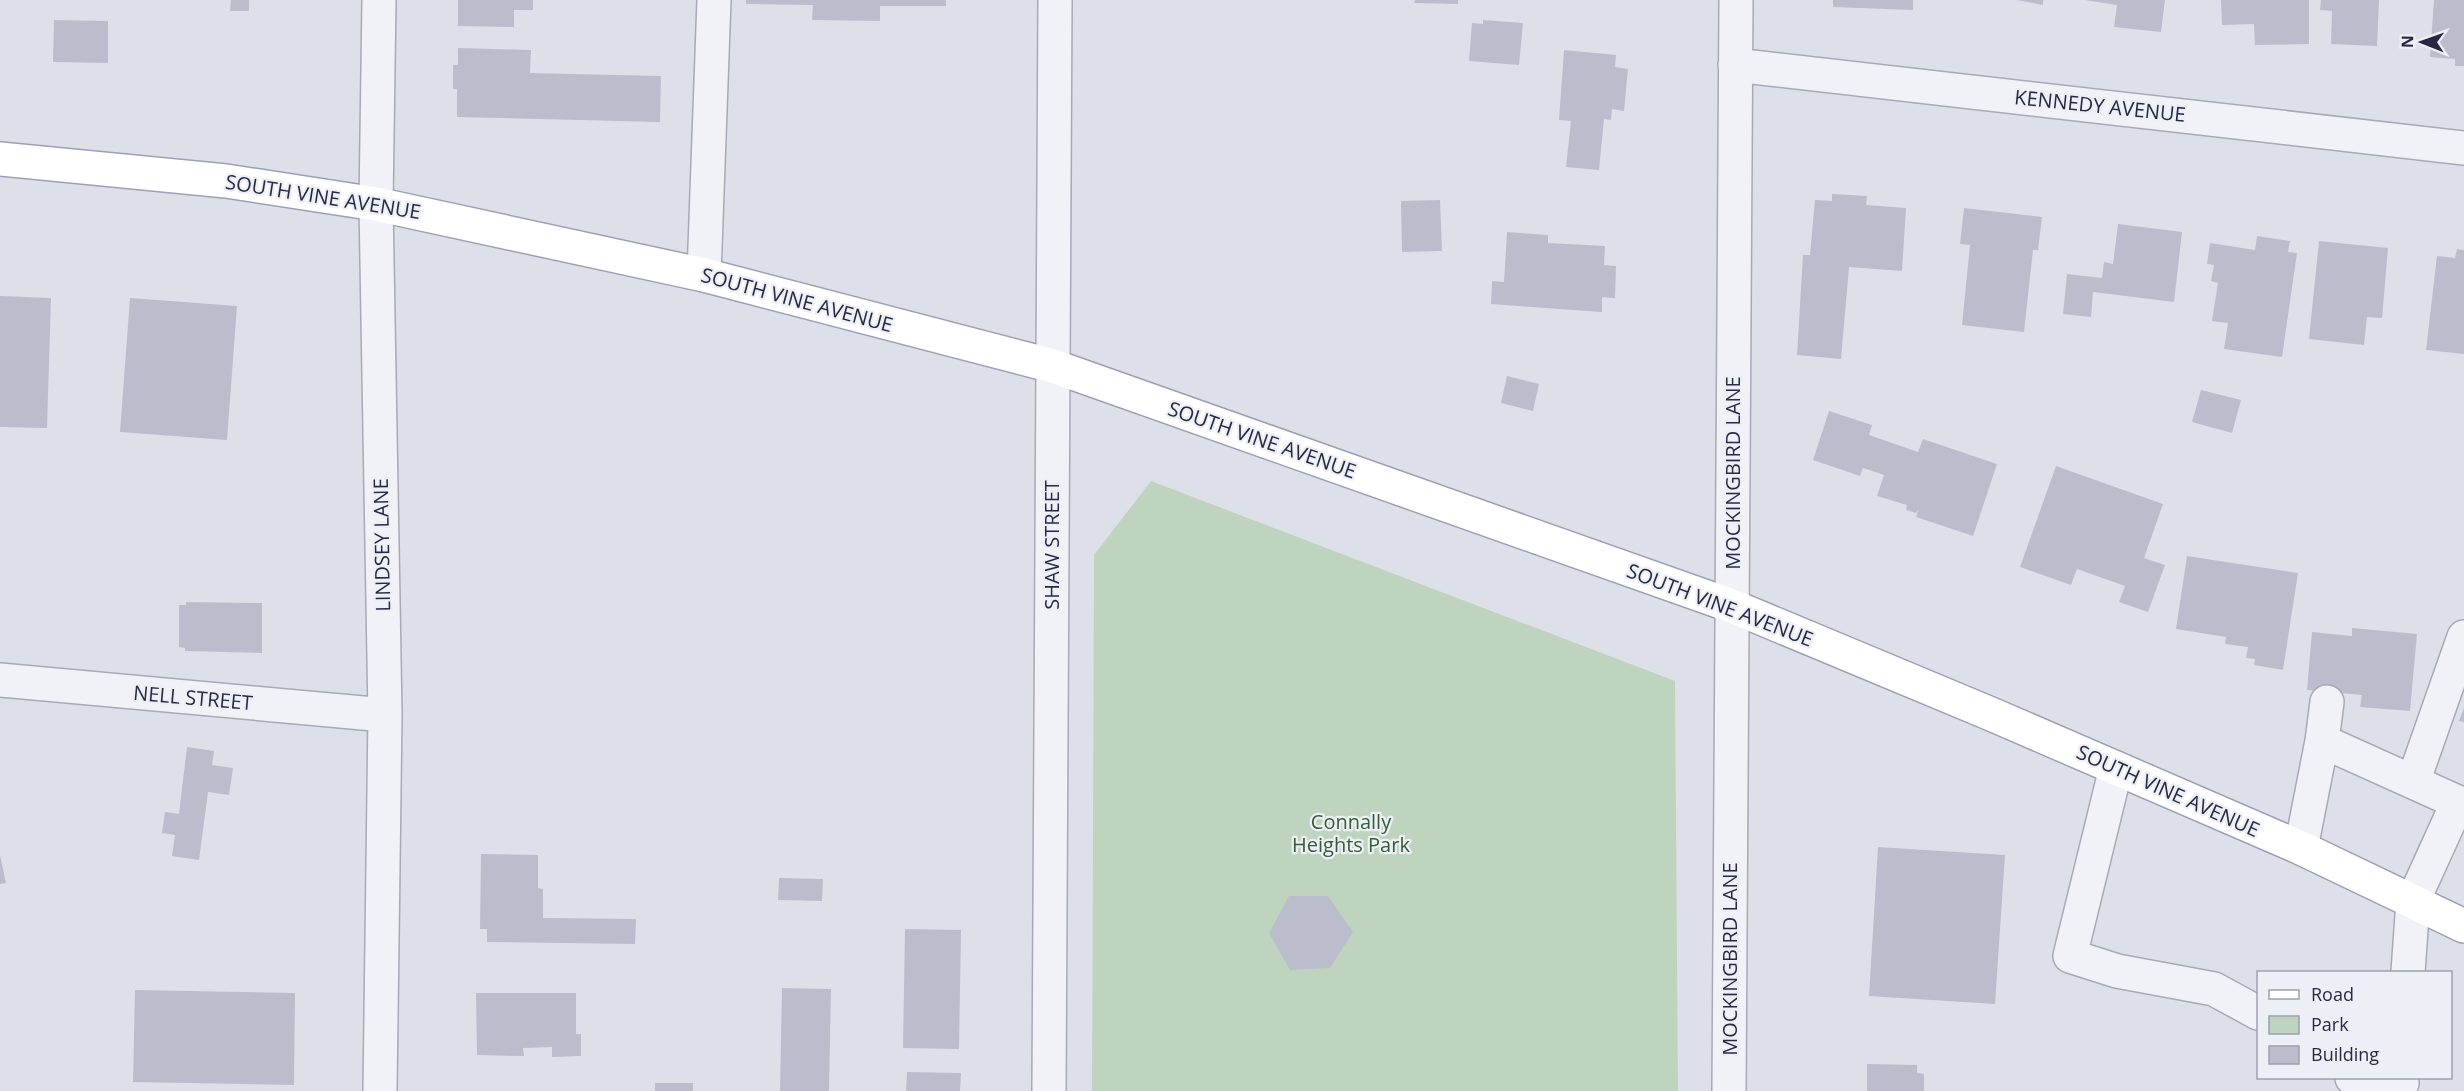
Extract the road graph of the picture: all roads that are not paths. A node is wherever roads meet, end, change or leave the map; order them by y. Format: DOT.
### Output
graph roads {
  1 [pos="379,0"];
  2 [pos="714,0"];
  3 [pos="1055,0"];
  4 [pos="1736,0"];
  5 [pos="1735,65"];
  6 [pos="2464,148"];
  7 [pos="0,159"];
  8 [pos="376,204"];
  9 [pos="704,275"];
  10 [pos="1053,366"];
  11 [pos="1732,606"];
  12 [pos="2464,637"];
  13 [pos="0,680"];
  14 [pos="2327,702"];
  15 [pos="385,715"];
  16 [pos="2322,741"];
  17 [pos="2116,768"];
  18 [pos="2413,782"];
  19 [pos="2461,803"];
  20 [pos="2301,849"];
  21 [pos="2413,901"];
  22 [pos="2464,926"];
  23 [pos="2408,971"];
  24 [pos="2257,1012"];
  25 [pos="2356,1079"];
  26 [pos="2402,1084"];
  27 [pos="380,1091"];
  28 [pos="1049,1091"];
  29 [pos="1729,1091"];
  1 -- 8 [label="street, LINDSEY LANE"];
  2 -- 9 [label="street"];
  3 -- 10 [label="street, SHAW STREET"];
  4 -- 5 [label="street, MOCKINGBIRD LANE"];
  5 -- 6 [label="street, KENNEDY AVENUE"];
  5 -- 11 [label="street, MOCKINGBIRD LANE"];
  7 -- 8 [label="main road, SOUTH VINE AVENUE"];
  8 -- 9 [label="main road, SOUTH VINE AVENUE"];
  8 -- 15 [label="street, LINDSEY LANE"];
  9 -- 10 [label="main road, SOUTH VINE AVENUE"];
  10 -- 11 [label="main road, SOUTH VINE AVENUE"];
  10 -- 28 [label="street, SHAW STREET"];
  11 -- 17 [label="main road, SOUTH VINE AVENUE"];
  11 -- 29 [label="street, MOCKINGBIRD LANE"];
  12 -- 18 [label="street"];
  13 -- 15 [label="street, NELL STREET"];
  14 -- 16 [label="street"];
  15 -- 27 [label="street, LINDSEY LANE"];
  16 -- 18 [label="street"];
  16 -- 20 [label="street"];
  17 -- 20 [label="main road, SOUTH VINE AVENUE"];
  17 -- 24 [label="street"];
  18 -- 19 [label="street"];
  19 -- 21 [label="street"];
  20 -- 21 [label="main road, SOUTH VINE AVENUE"];
  21 -- 22 [label="main road, SOUTH VINE AVENUE"];
  21 -- 23 [label="street"];
  25 -- 26 [label="street"];
}
